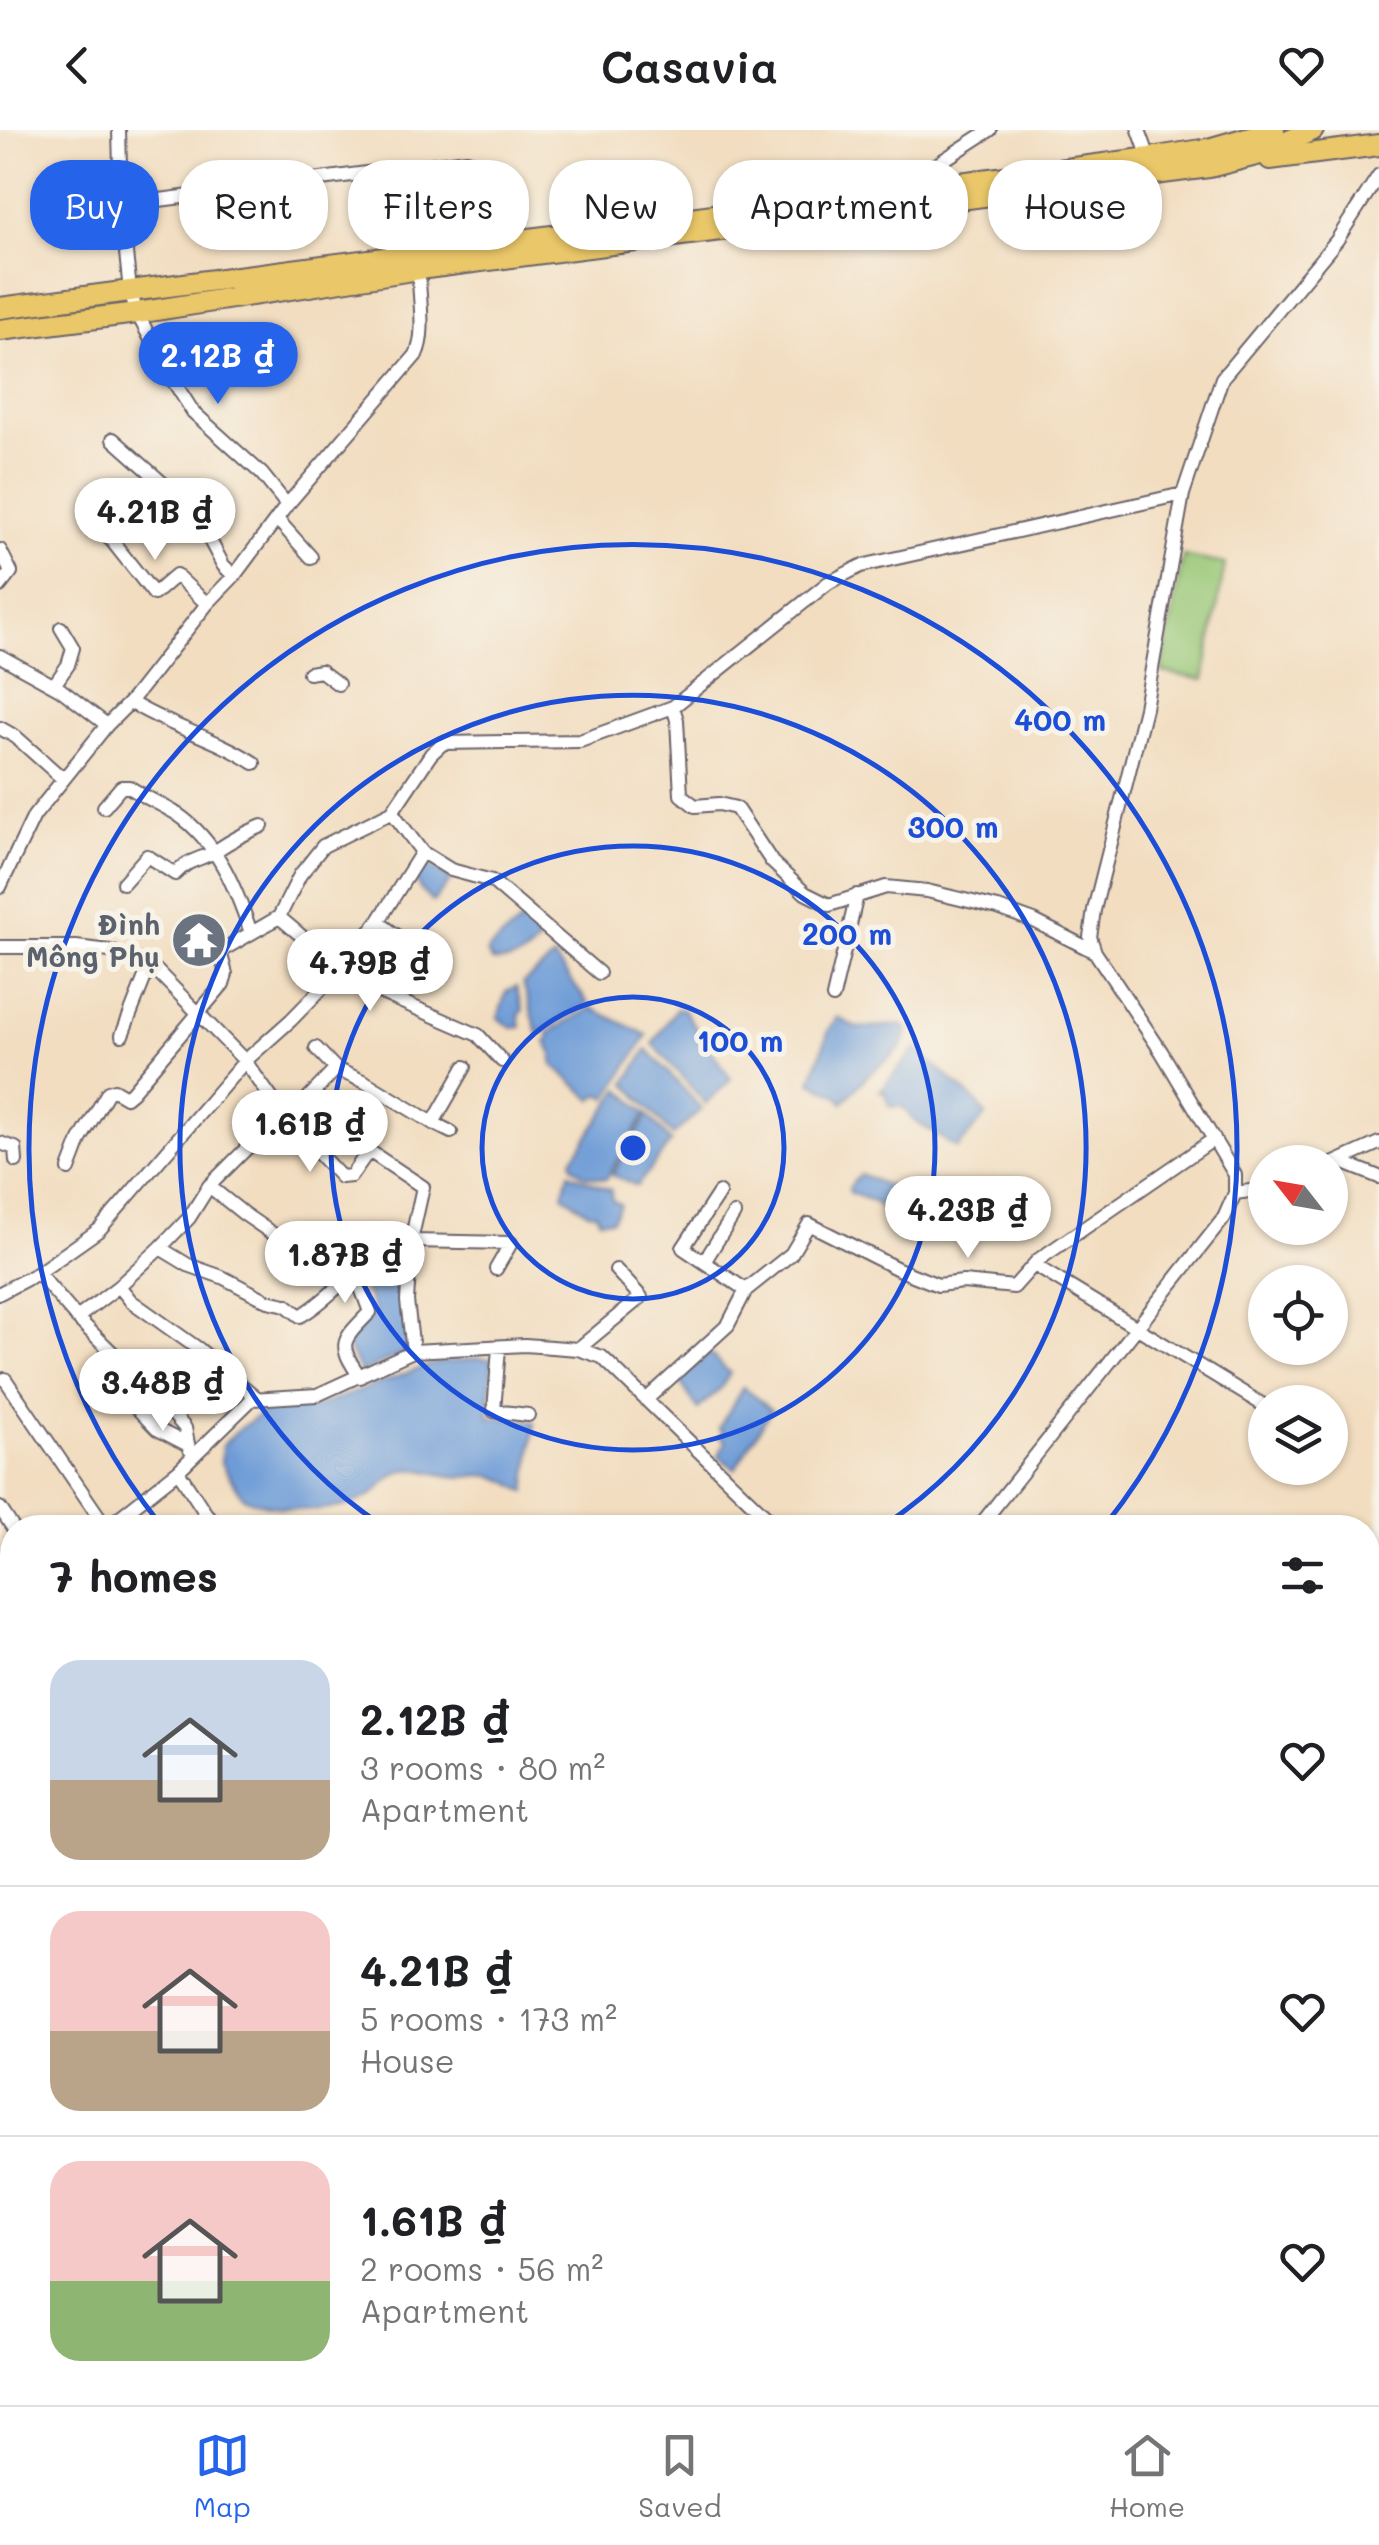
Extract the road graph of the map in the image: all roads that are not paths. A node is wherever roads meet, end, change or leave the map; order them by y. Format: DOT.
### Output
graph roads {
  1 [pos="119,130"];
  2 [pos="990,130"];
  3 [pos="1138,130"];
  4 [pos="1255,130"];
  5 [pos="1274,130"];
  6 [pos="1313,130"];
  7 [pos="1379,145"];
  8 [pos="1208,158"];
  9 [pos="120,160"];
  10 [pos="944,160"];
  11 [pos="1149,160"];
  12 [pos="1162,164"];
  13 [pos="348,175"];
  14 [pos="1379,175"];
  15 [pos="988,189"];
  16 [pos="159,200"];
  17 [pos="713,214"];
  18 [pos="529,238"];
  19 [pos="126,250"];
  20 [pos="435,250"];
  21 [pos="420,270"];
  22 [pos="130,291"];
  23 [pos="0,308"];
  24 [pos="137,313"];
  25 [pos="0,330"];
  26 [pos="113,439"];
  27 [pos="1183,494"];
  28 [pos="287,505"];
  29 [pos="277,519"];
  30 [pos="88,520"];
  31 [pos="0,550"];
  32 [pos="312,557"];
  33 [pos="234,576"];
  34 [pos="0,586"];
  35 [pos="207,604"];
  36 [pos="62,628"];
  37 [pos="0,656"];
  38 [pos="309,673"];
  39 [pos="338,684"];
  40 [pos="54,685"];
  41 [pos="130,702"];
  42 [pos="673,706"];
  43 [pos="106,725"];
  44 [pos="0,728"];
  45 [pos="254,763"];
  46 [pos="63,778"];
  47 [pos="104,807"];
  48 [pos="392,812"];
  49 [pos="262,826"];
  50 [pos="214,852"];
  51 [pos="422,852"];
  52 [pos="2,877"];
  53 [pos="123,883"];
  54 [pos="856,894"];
  55 [pos="280,917"];
  56 [pos="378,922"];
  57 [pos="251,933"];
  58 [pos="404,940"];
  59 [pos="0,946"];
  60 [pos="1095,952"];
  61 [pos="150,964"];
  62 [pos="338,968"];
  63 [pos="599,973"];
  64 [pos="833,997"];
  65 [pos="198,1016"];
  66 [pos="122,1035"];
  67 [pos="316,1048"];
  68 [pos="244,1061"];
  69 [pos="502,1061"];
  70 [pos="466,1067"];
  71 [pos="336,1069"];
  72 [pos="285,1117"];
  73 [pos="433,1123"];
  74 [pos="451,1132"];
  75 [pos="1214,1139"];
  76 [pos="0,1143"];
  77 [pos="1379,1144"];
  78 [pos="1348,1157"];
  79 [pos="16,1161"];
  80 [pos="1348,1167"];
  81 [pos="69,1169"];
  82 [pos="1379,1177"];
  83 [pos="210,1186"];
  84 [pos="1248,1191"];
  85 [pos="718,1193"];
  86 [pos="1235,1193"];
  87 [pos="734,1214"];
  88 [pos="411,1242"];
  89 [pos="292,1247"];
  90 [pos="160,1248"];
  91 [pos="704,1262"];
  92 [pos="1034,1265"];
  93 [pos="496,1269"];
  94 [pos="616,1270"];
  95 [pos="38,1273"];
  96 [pos="410,1274"];
  97 [pos="356,1275"];
  98 [pos="119,1286"];
  99 [pos="746,1290"];
  100 [pos="0,1293"];
  101 [pos="77,1318"];
  102 [pos="1136,1330"];
  103 [pos="499,1348"];
  104 [pos="578,1348"];
  105 [pos="413,1352"];
  106 [pos="130,1364"];
  107 [pos="96,1366"];
  108 [pos="360,1378"];
  109 [pos="5,1379"];
  110 [pos="1248,1396"];
  111 [pos="158,1397"];
  112 [pos="257,1398"];
  113 [pos="648,1398"];
  114 [pos="528,1415"];
  115 [pos="190,1450"];
  116 [pos="178,1471"];
  117 [pos="98,1515"];
  118 [pos="121,1515"];
  119 [pos="207,1515"];
  120 [pos="764,1515"];
  121 [pos="988,1515"];
  1 -- 9 [label="street"];
  2 -- 10 [label="street"];
  3 -- 11 [label="street"];
  4 -- 8 [label="highway"];
  5 -- 8 [label="highway"];
  6 -- 8 [label="highway"];
  7 -- 8 [label="highway"];
  8 -- 12 [label="highway"];
  13 -- 16 [label="street"];
  14 -- 27 [label="street"];
  15 -- 21 [label="highway"];
  17 -- 18 [label="highway"];
  19 -- 22 [label="street"];
  20 -- 22 [label="highway"];
  21 -- 24 [label="highway"];
  21 -- 28 [label="street"];
  22 -- 23 [label="highway"];
  22 -- 24 [label="street"];
  24 -- 25 [label="highway"];
  24 -- 28 [label="street"];
  26 -- 33 [label="street"];
  27 -- 42 [label="street"];
  27 -- 60 [label="street"];
  28 -- 29 [label="street"];
  29 -- 32 [label="street"];
  29 -- 33 [label="street"];
  30 -- 35 [label="street"];
  31 -- 34 [label="street"];
  33 -- 35 [label="street"];
  35 -- 41 [label="street"];
  36 -- 40 [label="street"];
  37 -- 40 [label="street"];
  38 -- 39 [label="street"];
  40 -- 43 [label="street"];
  41 -- 43 [label="street"];
  41 -- 45 [label="street"];
  42 -- 48 [label="street"];
  42 -- 54 [label="street"];
  43 -- 46 [label="street"];
  44 -- 46 [label="street"];
  46 -- 52 [label="street"];
  47 -- 50 [label="street"];
  48 -- 51 [label="street"];
  48 -- 55 [label="street"];
  49 -- 50 [label="street"];
  50 -- 53 [label="street"];
  50 -- 57 [label="street"];
  51 -- 56 [label="street"];
  51 -- 63 [label="street"];
  54 -- 60 [label="street"];
  54 -- 64 [label="street"];
  55 -- 57 [label="street"];
  55 -- 62 [label="street"];
  56 -- 58 [label="street"];
  56 -- 62 [label="street"];
  57 -- 65 [label="street"];
  59 -- 61 [label="street"];
  60 -- 75 [label="street"];
  61 -- 65 [label="street"];
  61 -- 66 [label="street"];
  62 -- 68 [label="street"];
  62 -- 69 [label="street"];
  65 -- 68 [label="street"];
  65 -- 81 [label="street"];
  67 -- 71 [label="street"];
  68 -- 72 [label="street"];
  68 -- 95 [label="street"];
  70 -- 73 [label="street"];
  71 -- 72 [label="street"];
  71 -- 73 [label="street"];
  72 -- 83 [label="street"];
  72 -- 88 [label="street"];
  73 -- 74 [label="street"];
  75 -- 86 [label="street"];
  75 -- 92 [label="street"];
  76 -- 79 [label="street"];
  77 -- 78 [label="street"];
  80 -- 82 [label="street"];
  83 -- 89 [label="street"];
  83 -- 90 [label="street"];
  84 -- 86 [label="street"];
  85 -- 91 [label="street"];
  86 -- 102 [label="street"];
  87 -- 91 [label="street"];
  88 -- 93 [label="street"];
  88 -- 96 [label="street"];
  90 -- 97 [label="street"];
  90 -- 98 [label="street"];
  91 -- 99 [label="street"];
  92 -- 99 [label="street"];
  92 -- 102 [label="street"];
  94 -- 104 [label="street"];
  95 -- 100 [label="street"];
  95 -- 101 [label="street"];
  96 -- 97 [label="street"];
  96 -- 105 [label="street"];
  97 -- 108 [label="street"];
  98 -- 101 [label="street"];
  98 -- 112 [label="street"];
  99 -- 113 [label="street"];
  101 -- 106 [label="street"];
  102 -- 110 [label="street"];
  102 -- 121 [label="street"];
  103 -- 104 [label="street"];
  103 -- 105 [label="street"];
  103 -- 114 [label="street"];
  104 -- 113 [label="street"];
  105 -- 108 [label="street"];
  107 -- 115 [label="street"];
  108 -- 112 [label="street"];
  109 -- 117 [label="street"];
  111 -- 115 [label="street"];
  112 -- 115 [label="street"];
  113 -- 120 [label="street"];
  115 -- 116 [label="street"];
  116 -- 118 [label="street"];
  116 -- 119 [label="street"];
}
